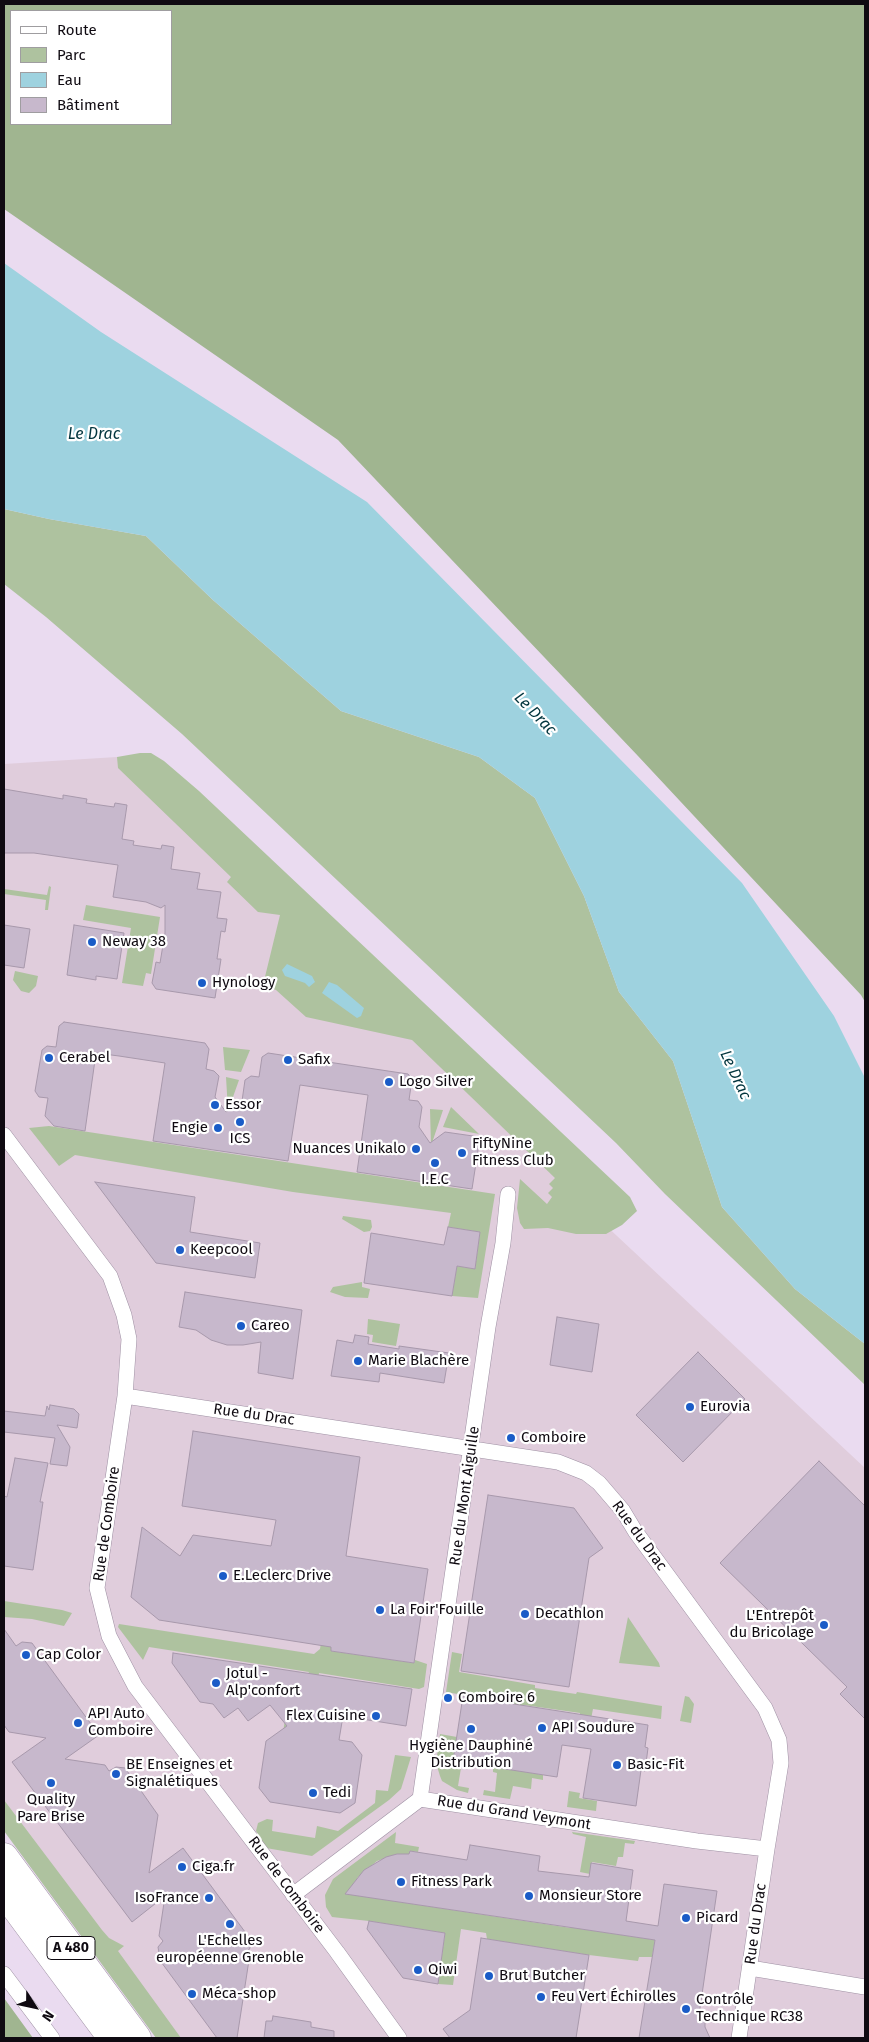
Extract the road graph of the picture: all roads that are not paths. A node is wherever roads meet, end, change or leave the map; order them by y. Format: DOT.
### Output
graph roads {
  1 [pos="4,1135"];
  2 [pos="508,1194"];
  3 [pos="126,1396"];
  4 [pos="472,1448"];
  5 [pos="420,1799"];
  6 [pos="766,1849"];
  7 [pos="4,1857"];
  8 [pos="4,1892"];
  9 [pos="293,1895"];
  10 [pos="750,1968"];
  11 [pos="4,1974"];
  12 [pos="865,1987"];
  13 [pos="52,2038"];
  14 [pos="112,2038"];
  15 [pos="137,2038"];
  16 [pos="399,2038"];
  17 [pos="739,2038"];
  1 -- 3 [label="street, Rue de Comboire"];
  2 -- 4 [label="street, Rue du Mont Aiguille"];
  3 -- 4 [label="street, Rue du Drac"];
  3 -- 9 [label="street, Rue de Comboire"];
  4 -- 5 [label="street, Rue du Mont Aiguille"];
  4 -- 6 [label="street, Rue du Drac"];
  5 -- 6 [label="street, Rue du Grand Veymont"];
  5 -- 9 [label="street, Rue du Grand Veymont"];
  6 -- 10 [label="street, Rue du Drac"];
  7 -- 15 [label="highway, A 480"];
  8 -- 14 [label="highway, A 480"];
  9 -- 16 [label="street, Rue de Comboire"];
  10 -- 12 [label="street"];
  10 -- 17 [label="street, Rue du Drac"];
  11 -- 13 [label="street"];
}
